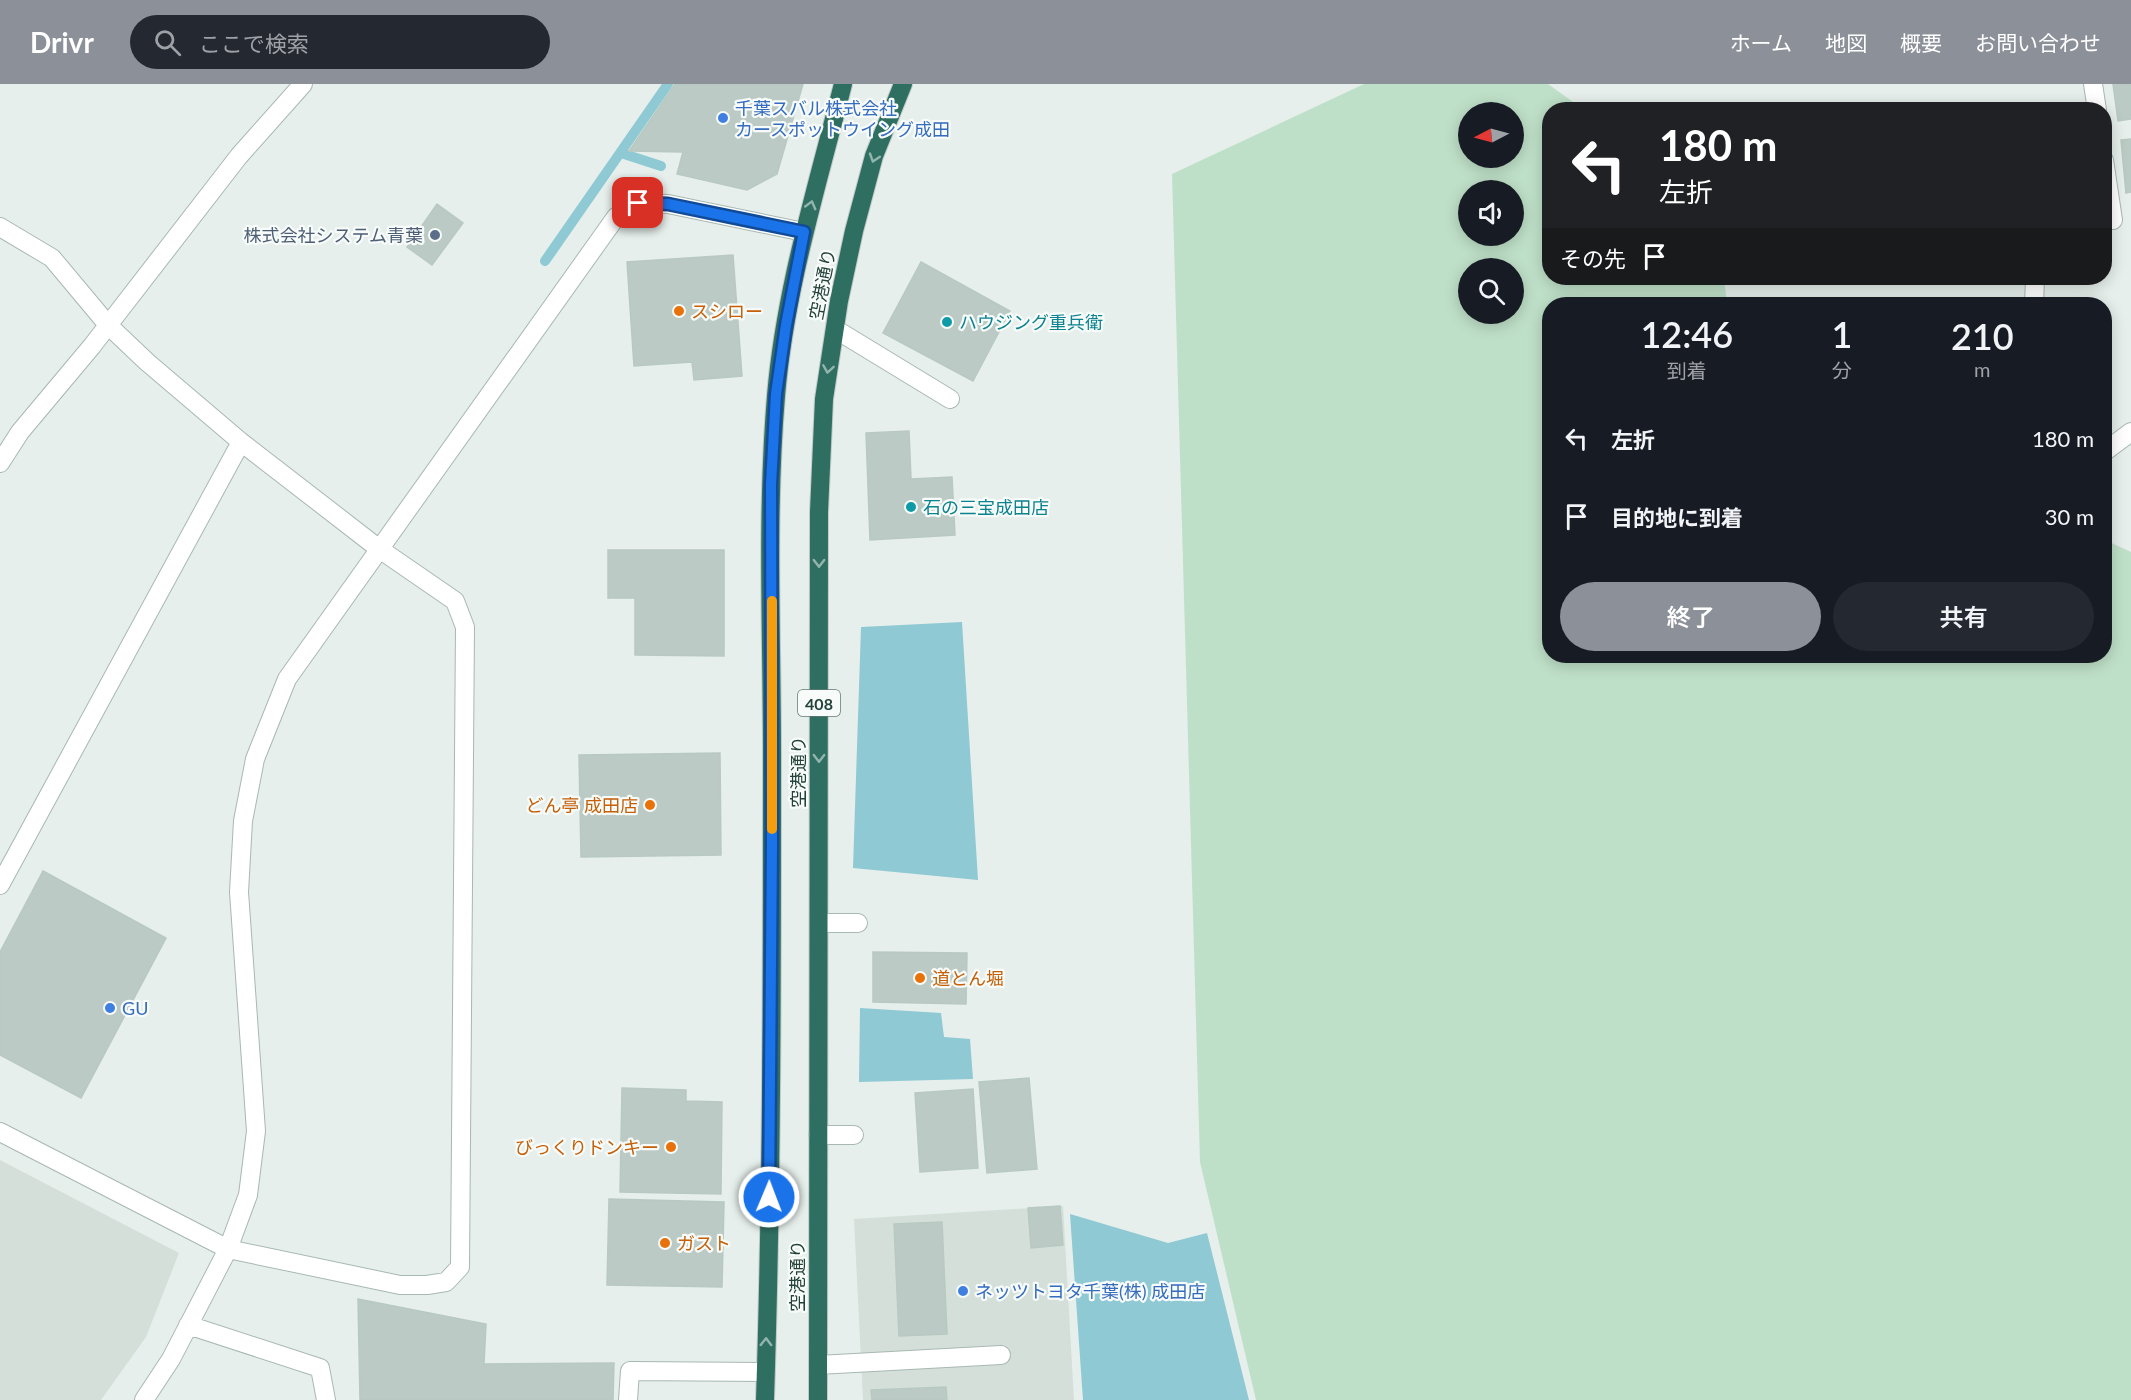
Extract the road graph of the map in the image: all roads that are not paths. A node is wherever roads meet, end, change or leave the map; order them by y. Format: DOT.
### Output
graph roads {
  1 [pos="303,84"];
  2 [pos="843,84"];
  3 [pos="903,84"];
  4 [pos="2093,84"];
  5 [pos="2096,102"];
  6 [pos="2112,201"];
  7 [pos="2116,221"];
  8 [pos="0,227"];
  9 [pos="804,232"];
  10 [pos="108,325"];
  11 [pos="835,328"];
  12 [pos="950,399"];
  13 [pos="2131,432"];
  14 [pos="241,442"];
  15 [pos="2112,446"];
  16 [pos="0,463"];
  17 [pos="378,548"];
  18 [pos="0,885"];
  19 [pos="819,922"];
  20 [pos="858,923"];
  21 [pos="0,1132"];
  22 [pos="818,1135"];
  23 [pos="854,1135"];
  24 [pos="228,1249"];
  25 [pos="188,1325"];
  26 [pos="1000,1355"];
  27 [pos="818,1365"];
  28 [pos="766,1372"];
  29 [pos="144,1400"];
  30 [pos="326,1400"];
  31 [pos="628,1400"];
  32 [pos="765,1400"];
  33 [pos="818,1400"];
  1 -- 10 [label="street"];
  9 -- 2 [label="highway, 空港通り / 408, one-way"];
  3 -- 11 [label="highway, 空港通り / 408, one-way"];
  4 -- 5 [label="street"];
  6 -- 7 [label="street"];
  8 -- 10 [label="street"];
  9 -- 17 [label="street"];
  28 -- 9 [label="highway, 空港通り / 408, one-way"];
  10 -- 14 [label="street"];
  10 -- 16 [label="street"];
  11 -- 12 [label="street"];
  11 -- 19 [label="highway, 空港通り / 408, one-way"];
  13 -- 15 [label="street"];
  14 -- 17 [label="street"];
  14 -- 18 [label="street"];
  17 -- 24 [label="street"];
  17 -- 24 [label="street"];
  19 -- 20 [label="street"];
  19 -- 22 [label="highway, 空港通り / 408"];
  21 -- 24 [label="street"];
  22 -- 23 [label="street"];
  22 -- 27 [label="highway, 空港通り / 408"];
  24 -- 25 [label="street"];
  25 -- 29 [label="street"];
  25 -- 30 [label="street"];
  26 -- 27 [label="street"];
  27 -- 33 [label="highway, 空港通り / 408"];
  28 -- 31 [label="street"];
  28 -- 32 [label="highway, 空港通り / 408"];
}
